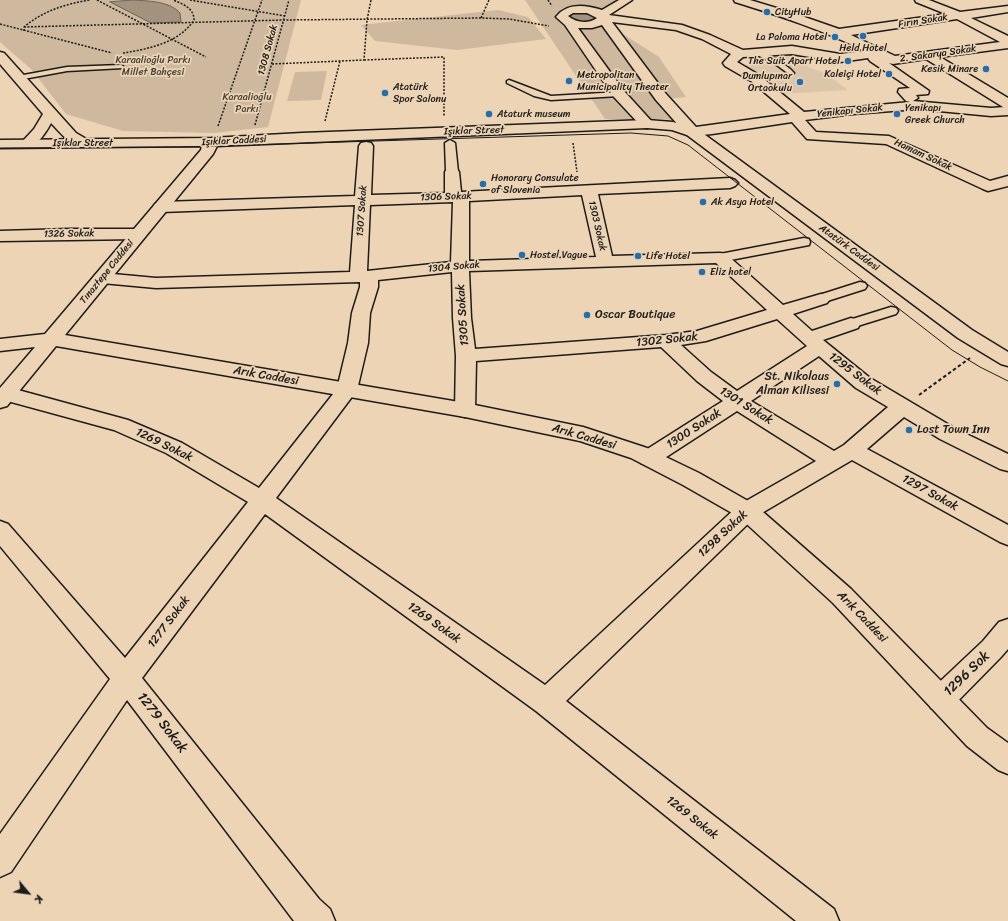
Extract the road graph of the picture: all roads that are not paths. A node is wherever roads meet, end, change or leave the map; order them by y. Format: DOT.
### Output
graph roads {
  1 [pos="627,0"];
  2 [pos="739,0"];
  3 [pos="925,0"];
  4 [pos="1008,9"];
  5 [pos="957,15"];
  6 [pos="603,17"];
  7 [pos="838,33"];
  8 [pos="1008,42"];
  9 [pos="757,53"];
  10 [pos="741,54"];
  11 [pos="872,54"];
  12 [pos="0,56"];
  13 [pos="930,56"];
  14 [pos="121,67"];
  15 [pos="954,71"];
  16 [pos="791,73"];
  17 [pos="933,74"];
  18 [pos="919,76"];
  19 [pos="17,77"];
  20 [pos="904,78"];
  21 [pos="0,79"];
  22 [pos="510,82"];
  23 [pos="618,94"];
  24 [pos="1008,104"];
  25 [pos="918,105"];
  26 [pos="1008,111"];
  27 [pos="50,114"];
  28 [pos="798,117"];
  29 [pos="647,124"];
  30 [pos="692,132"];
  31 [pos="302,137"];
  32 [pos="213,139"];
  33 [pos="28,143"];
  34 [pos="83,143"];
  35 [pos="166,143"];
  36 [pos="450,143"];
  37 [pos="0,144"];
  38 [pos="366,146"];
  39 [pos="452,172"];
  40 [pos="1008,181"];
  41 [pos="730,183"];
  42 [pos="589,191"];
  43 [pos="457,197"];
  44 [pos="363,200"];
  45 [pos="161,208"];
  46 [pos="138,234"];
  47 [pos="0,236"];
  48 [pos="804,242"];
  49 [pos="720,258"];
  50 [pos="605,262"];
  51 [pos="460,266"];
  52 [pos="364,276"];
  53 [pos="102,278"];
  54 [pos="860,286"];
  55 [pos="821,298"];
  56 [pos="891,311"];
  57 [pos="781,312"];
  58 [pos="851,324"];
  59 [pos="52,339"];
  60 [pos="666,342"];
  61 [pos="814,342"];
  62 [pos="0,345"];
  63 [pos="466,356"];
  64 [pos="1008,360"];
  65 [pos="347,390"];
  66 [pos="3,398"];
  67 [pos="737,401"];
  68 [pos="902,407"];
  69 [pos="465,410"];
  70 [pos="843,456"];
  71 [pos="649,458"];
  72 [pos="1008,463"];
  73 [pos="262,500"];
  74 [pos="747,511"];
  75 [pos="0,530"];
  76 [pos="1008,536"];
  77 [pos="1008,630"];
  78 [pos="126,678"];
  79 [pos="941,699"];
  80 [pos="546,702"];
  81 [pos="1008,760"];
  82 [pos="0,861"];
  83 [pos="318,921"];
  84 [pos="822,921"];
  1 -- 6 [label="street"];
  2 -- 7 [label="street"];
  3 -- 5 [label="street"];
  4 -- 5 [label="street, Fırın Sokak"];
  5 -- 7 [label="street, Fırın Sokak"];
  5 -- 8 [label="street"];
  6 -- 10 [label="street"];
  6 -- 23 [label="street"];
  6 -- 30 [label="street"];
  7 -- 11 [label="street"];
  8 -- 13 [label="street, 2. Sakarya Sokak"];
  9 -- 10 [label="street"];
  9 -- 11 [label="street"];
  9 -- 16 [label="lane"];
  10 -- 28 [label="street, Hamam Sokak"];
  11 -- 13 [label="street, 2. Sakarya Sokak"];
  11 -- 20 [label="street"];
  12 -- 19 [label="street"];
  13 -- 15 [label="street"];
  14 -- 19 [label="lane"];
  15 -- 17 [label="street"];
  15 -- 24 [label="street"];
  18 -- 20 [label="street"];
  19 -- 21 [label="street"];
  19 -- 27 [label="street"];
  20 -- 25 [label="street"];
  22 -- 23 [label="lane"];
  23 -- 29 [label="street"];
  25 -- 26 [label="street, Yenikapı Sokak"];
  25 -- 28 [label="street, Yenikapı Sokak"];
  27 -- 33 [label="street"];
  27 -- 34 [label="street"];
  28 -- 30 [label="street, Yenikapı Sokak"];
  28 -- 40 [label="street, Hamam Sokak"];
  29 -- 30 [label="street, Işıklar Street"];
  29 -- 31 [label="street, Işıklar Street"];
  30 -- 64 [label="street, Atatürk Caddesi"];
  31 -- 32 [label="street, Işıklar Caddesi"];
  31 -- 32 [label="street"];
  32 -- 35 [label="street, Işıklar Caddesi"];
  32 -- 45 [label="street, Tınaztepe Caddesi"];
  33 -- 34 [label="street, Işıklar Street"];
  33 -- 37 [label="street, Işıklar Street"];
  34 -- 35 [label="street, Işıklar Street"];
  36 -- 39 [label="street, 1305 Sokak"];
  38 -- 44 [label="street, 1307 Sokak"];
  39 -- 43 [label="street, 1305 Sokak"];
  41 -- 42 [label="street, 1306 Sokak"];
  42 -- 43 [label="street, 1306 Sokak"];
  42 -- 50 [label="street, 1303 Sokak"];
  43 -- 44 [label="street, 1306 Sokak"];
  43 -- 51 [label="street, 1305 Sokak"];
  44 -- 45 [label="street, 1306 Sokak"];
  44 -- 52 [label="street, 1307 Sokak"];
  45 -- 46 [label="street, Tınaztepe Caddesi"];
  46 -- 47 [label="street, 1326 Sokak"];
  46 -- 53 [label="street, Tınaztepe Caddesi"];
  48 -- 49 [label="street, 1304 Sokak"];
  49 -- 50 [label="street, 1304 Sokak"];
  49 -- 57 [label="street, 1295 Sokak"];
  50 -- 51 [label="street, 1304 Sokak"];
  51 -- 52 [label="street, 1304 Sokak"];
  51 -- 63 [label="street, 1305 Sokak"];
  52 -- 53 [label="street, 1304 Sokak"];
  52 -- 65 [label="street, 1307 Sokak"];
  53 -- 59 [label="street, Tınaztepe Caddesi"];
  54 -- 55 [label="street, 1302 Sokak"];
  55 -- 57 [label="street, 1302 Sokak"];
  56 -- 58 [label="street"];
  57 -- 60 [label="street, 1302 Sokak"];
  57 -- 61 [label="street, 1295 Sokak"];
  58 -- 61 [label="street, 1300 Sokak"];
  59 -- 62 [label="street, Arık Caddesi"];
  59 -- 65 [label="street, Arık Caddesi"];
  59 -- 66 [label="street, Tınaztepe Caddesi"];
  60 -- 63 [label="street, 1302 Sokak"];
  60 -- 67 [label="street, 1301 Sokak"];
  61 -- 67 [label="street, 1300 Sokak"];
  61 -- 68 [label="street, 1295 Sokak"];
  63 -- 69 [label="street, 1305 Sokak"];
  65 -- 69 [label="street, Arık Caddesi"];
  65 -- 73 [label="street, 1277 Sokak"];
  66 -- 73 [label="street, 1269 Sokak"];
  67 -- 70 [label="street, 1301 Sokak"];
  67 -- 71 [label="street, 1300 Sokak"];
  68 -- 70 [label="street, 1298 Sokak"];
  68 -- 72 [label="street, 1295 Sokak"];
  69 -- 71 [label="street, Arık Caddesi"];
  70 -- 74 [label="street, 1298 Sokak"];
  70 -- 76 [label="street, 1297 Sokak"];
  71 -- 74 [label="street, Arık Caddesi"];
  73 -- 78 [label="street, 1277 Sokak"];
  73 -- 80 [label="street, 1269 Sokak"];
  74 -- 79 [label="street, Arık Caddesi"];
  74 -- 80 [label="street, 1298 Sokak"];
  75 -- 78 [label="street, 1279 Sokak"];
  77 -- 79 [label="street, 1296 Sok"];
  78 -- 82 [label="street, 1277 Sokak"];
  78 -- 83 [label="street, 1279 Sokak"];
  79 -- 81 [label="street, Arık Caddesi"];
  80 -- 84 [label="street, 1269 Sokak"];
}
